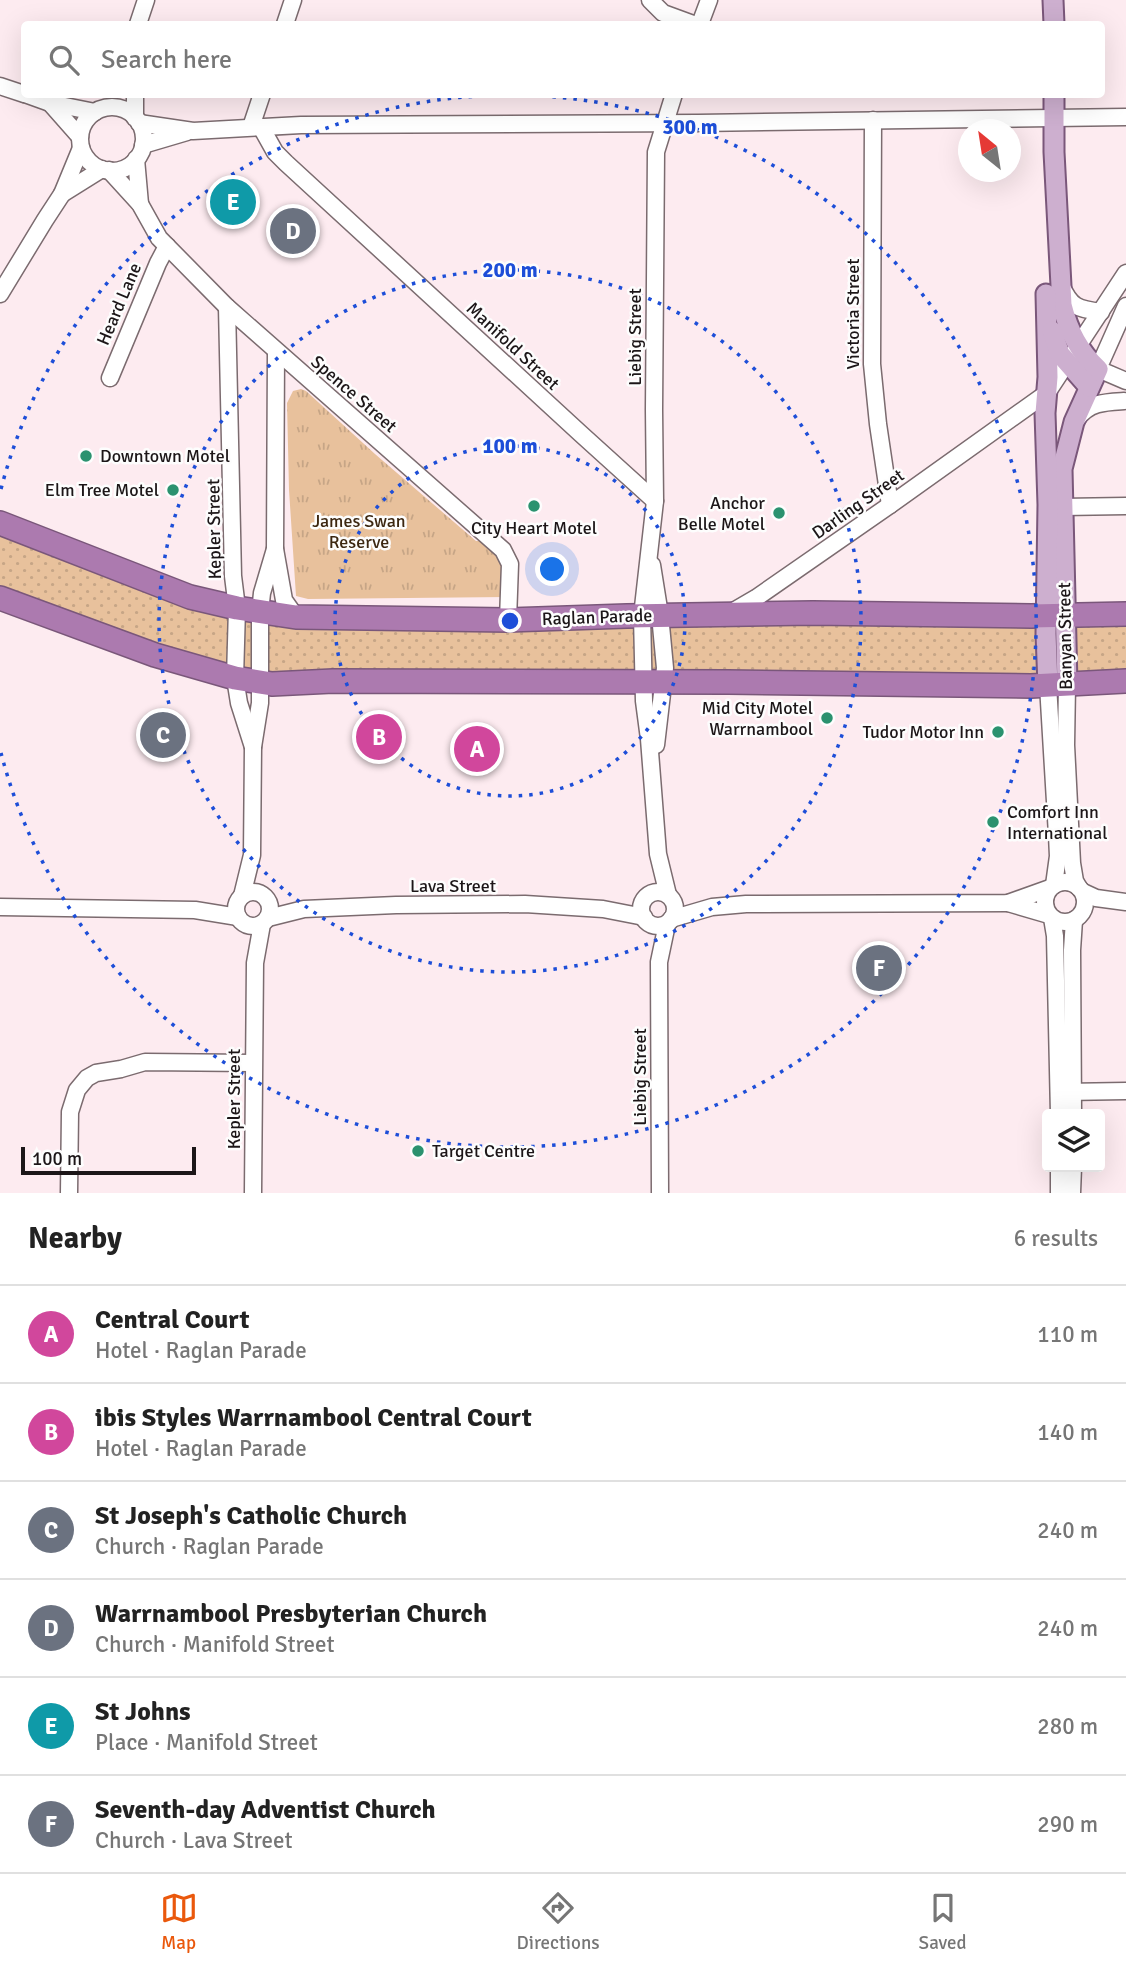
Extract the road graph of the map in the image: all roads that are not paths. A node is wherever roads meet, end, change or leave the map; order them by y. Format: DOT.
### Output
graph roads {
  1 [pos="146,0"];
  2 [pos="293,0"];
  3 [pos="650,0"];
  4 [pos="709,0"];
  5 [pos="1053,0"];
  6 [pos="139,21"];
  7 [pos="286,21"];
  8 [pos="685,21"];
  9 [pos="700,21"];
  10 [pos="1054,21"];
  11 [pos="0,86"];
  12 [pos="21,93"];
  13 [pos="36,98"];
  14 [pos="135,98"];
  15 [pos="261,98"];
  16 [pos="672,98"];
  17 [pos="1054,98"];
  18 [pos="50,103"];
  19 [pos="101,105"];
  20 [pos="1054,117"];
  21 [pos="1126,117"];
  22 [pos="137,120"];
  23 [pos="873,120"];
  24 [pos="663,123"];
  25 [pos="256,127"];
  26 [pos="193,131"];
  27 [pos="81,143"];
  28 [pos="139,152"];
  29 [pos="106,170"];
  30 [pos="62,194"];
  31 [pos="140,204"];
  32 [pos="167,246"];
  33 [pos="1126,273"];
  34 [pos="1053,288"];
  35 [pos="0,294"];
  36 [pos="1126,306"];
  37 [pos="227,307"];
  38 [pos="1101,312"];
  39 [pos="1077,345"];
  40 [pos="276,352"];
  41 [pos="1066,362"];
  42 [pos="1098,369"];
  43 [pos="110,378"];
  44 [pos="1126,381"];
  45 [pos="1089,387"];
  46 [pos="1047,393"];
  47 [pos="1125,401"];
  48 [pos="1045,413"];
  49 [pos="1008,422"];
  50 [pos="1072,429"];
  51 [pos="655,500"];
  52 [pos="890,505"];
  53 [pos="1055,506"];
  54 [pos="1126,506"];
  55 [pos="0,523"];
  56 [pos="275,549"];
  57 [pos="0,598"];
  58 [pos="249,610"];
  59 [pos="726,614"];
  60 [pos="1126,614"];
  61 [pos="651,616"];
  62 [pos="1055,616"];
  63 [pos="296,617"];
  64 [pos="508,620"];
  65 [pos="235,678"];
  66 [pos="1126,681"];
  67 [pos="260,683"];
  68 [pos="653,683"];
  69 [pos="1057,685"];
  70 [pos="253,747"];
  71 [pos="658,854"];
  72 [pos="252,855"];
  73 [pos="1052,886"];
  74 [pos="1081,890"];
  75 [pos="648,896"];
  76 [pos="266,897"];
  77 [pos="671,898"];
  78 [pos="1124,902"];
  79 [pos="1008,903"];
  80 [pos="0,907"];
  81 [pos="712,907"];
  82 [pos="240,909"];
  83 [pos="304,909"];
  84 [pos="603,909"];
  85 [pos="1050,916"];
  86 [pos="1078,916"];
  87 [pos="646,920"];
  88 [pos="265,921"];
  89 [pos="669,921"];
  90 [pos="659,962"];
  91 [pos="255,963"];
  92 [pos="253,1063"];
  93 [pos="1066,1091"];
  94 [pos="1126,1091"];
  95 [pos="1061,1109"];
  96 [pos="1071,1109"];
  97 [pos="1059,1172"];
  98 [pos="1073,1172"];
  99 [pos="69,1193"];
  100 [pos="253,1193"];
  101 [pos="660,1193"];
  102 [pos="1059,1193"];
  103 [pos="1072,1193"];
  1 -- 6 [label="street"];
  2 -- 7 [label="street"];
  3 -- 8 [label="street"];
  4 -- 9 [label="street"];
  5 -- 10 [label="main road"];
  11 -- 12 [label="street"];
  13 -- 18 [label="street"];
  14 -- 22 [label="street"];
  15 -- 25 [label="street"];
  16 -- 24 [label="street, Liebig Street"];
  17 -- 20 [label="main road"];
  18 -- 19 [label="street"];
  18 -- 27 [label="street"];
  19 -- 22 [label="street"];
  19 -- 27 [label="street"];
  20 -- 21 [label="street"];
  20 -- 23 [label="street"];
  20 -- 34 [label="main road"];
  22 -- 26 [label="street"];
  22 -- 28 [label="street"];
  23 -- 24 [label="street"];
  23 -- 52 [label="street, Victoria Street"];
  24 -- 25 [label="street"];
  24 -- 51 [label="street, Liebig Street"];
  25 -- 26 [label="street"];
  25 -- 51 [label="street, Manifold Street"];
  26 -- 28 [label="street"];
  27 -- 29 [label="street"];
  27 -- 30 [label="street"];
  28 -- 29 [label="street"];
  28 -- 31 [label="street, Spence Street"];
  29 -- 30 [label="street"];
  29 -- 31 [label="street, Spence Street"];
  30 -- 35 [label="street"];
  31 -- 32 [label="street, Spence Street"];
  32 -- 37 [label="street, Spence Street"];
  32 -- 43 [label="street, Heard Lane"];
  33 -- 38 [label="street"];
  34 -- 38 [label="street"];
  34 -- 39 [label="main road"];
  34 -- 41 [label="main road"];
  34 -- 46 [label="main road, Banyan Street"];
  36 -- 42 [label="street"];
  37 -- 40 [label="street, Spence Street"];
  37 -- 58 [label="street, Kepler Street"];
  38 -- 39 [label="street"];
  39 -- 41 [label="street"];
  39 -- 42 [label="main road"];
  40 -- 56 [label="street, Kepler Street"];
  40 -- 64 [label="street, Spence Street"];
  41 -- 45 [label="main road"];
  41 -- 46 [label="street"];
  42 -- 44 [label="street"];
  42 -- 45 [label="main road, Banyan Street"];
  45 -- 47 [label="street"];
  45 -- 50 [label="main road, Banyan Street"];
  46 -- 48 [label="main road, Banyan Street"];
  46 -- 49 [label="street, Darling Street"];
  47 -- 50 [label="street"];
  48 -- 49 [label="street, Darling Street"];
  48 -- 50 [label="main road"];
  48 -- 53 [label="main road, Banyan Street"];
  49 -- 52 [label="street, Darling Street"];
  50 -- 53 [label="main road, Banyan Street"];
  51 -- 61 [label="street, Liebig Street"];
  52 -- 59 [label="street, Darling Street"];
  53 -- 54 [label="street"];
  53 -- 62 [label="main road, Banyan Street"];
  55 -- 58 [label="highway, Raglan Parade"];
  56 -- 58 [label="street, Kepler Street"];
  56 -- 63 [label="street, Kepler Street"];
  57 -- 65 [label="highway"];
  58 -- 63 [label="highway, Raglan Parade"];
  58 -- 65 [label="street, Kepler Street"];
  58 -- 67 [label="street, Kepler Street"];
  59 -- 61 [label="highway, Raglan Parade"];
  59 -- 62 [label="highway, Raglan Parade"];
  60 -- 62 [label="highway, Raglan Parade"];
  61 -- 64 [label="highway, Raglan Parade"];
  61 -- 68 [label="street, Liebig Street"];
  61 -- 68 [label="street, Liebig Street"];
  62 -- 69 [label="main road, Banyan Street"];
  63 -- 64 [label="highway, Raglan Parade"];
  65 -- 67 [label="highway"];
  65 -- 70 [label="street, Kepler Street"];
  66 -- 69 [label="highway"];
  67 -- 68 [label="highway"];
  67 -- 70 [label="street, Kepler Street"];
  68 -- 69 [label="highway"];
  68 -- 71 [label="street, Liebig Street"];
  69 -- 73 [label="street, Banyan Street"];
  69 -- 74 [label="street, Banyan Street"];
  70 -- 72 [label="street, Kepler Street"];
  71 -- 75 [label="street, Liebig Street"];
  71 -- 77 [label="street, Liebig Street"];
  72 -- 76 [label="street, Kepler Street"];
  72 -- 82 [label="street, Kepler Street"];
  73 -- 74 [label="street"];
  73 -- 79 [label="street"];
  73 -- 85 [label="street"];
  74 -- 78 [label="street"];
  74 -- 86 [label="street"];
  75 -- 77 [label="street"];
  75 -- 84 [label="street, Lava Street"];
  75 -- 87 [label="street"];
  76 -- 82 [label="street"];
  76 -- 83 [label="street, Lava Street"];
  76 -- 88 [label="street"];
  77 -- 81 [label="street"];
  77 -- 89 [label="street"];
  78 -- 86 [label="street"];
  79 -- 81 [label="street"];
  79 -- 85 [label="street"];
  80 -- 82 [label="street"];
  81 -- 89 [label="street"];
  82 -- 88 [label="street"];
  82 -- 91 [label="street, Kepler Street"];
  83 -- 84 [label="street, Lava Street"];
  83 -- 88 [label="street, Lava Street"];
  84 -- 87 [label="street, Lava Street"];
  85 -- 86 [label="street"];
  85 -- 93 [label="street"];
  86 -- 93 [label="street"];
  87 -- 89 [label="street"];
  87 -- 90 [label="street, Liebig Street"];
  88 -- 91 [label="street, Kepler Street"];
  89 -- 90 [label="street, Liebig Street"];
  90 -- 101 [label="street, Liebig Street"];
  91 -- 92 [label="street, Kepler Street"];
  92 -- 99 [label="street"];
  92 -- 100 [label="street, Kepler Street"];
  93 -- 94 [label="street"];
  93 -- 95 [label="street"];
  93 -- 96 [label="street"];
  97 -- 102 [label="street"];
  98 -- 103 [label="street"];
}
